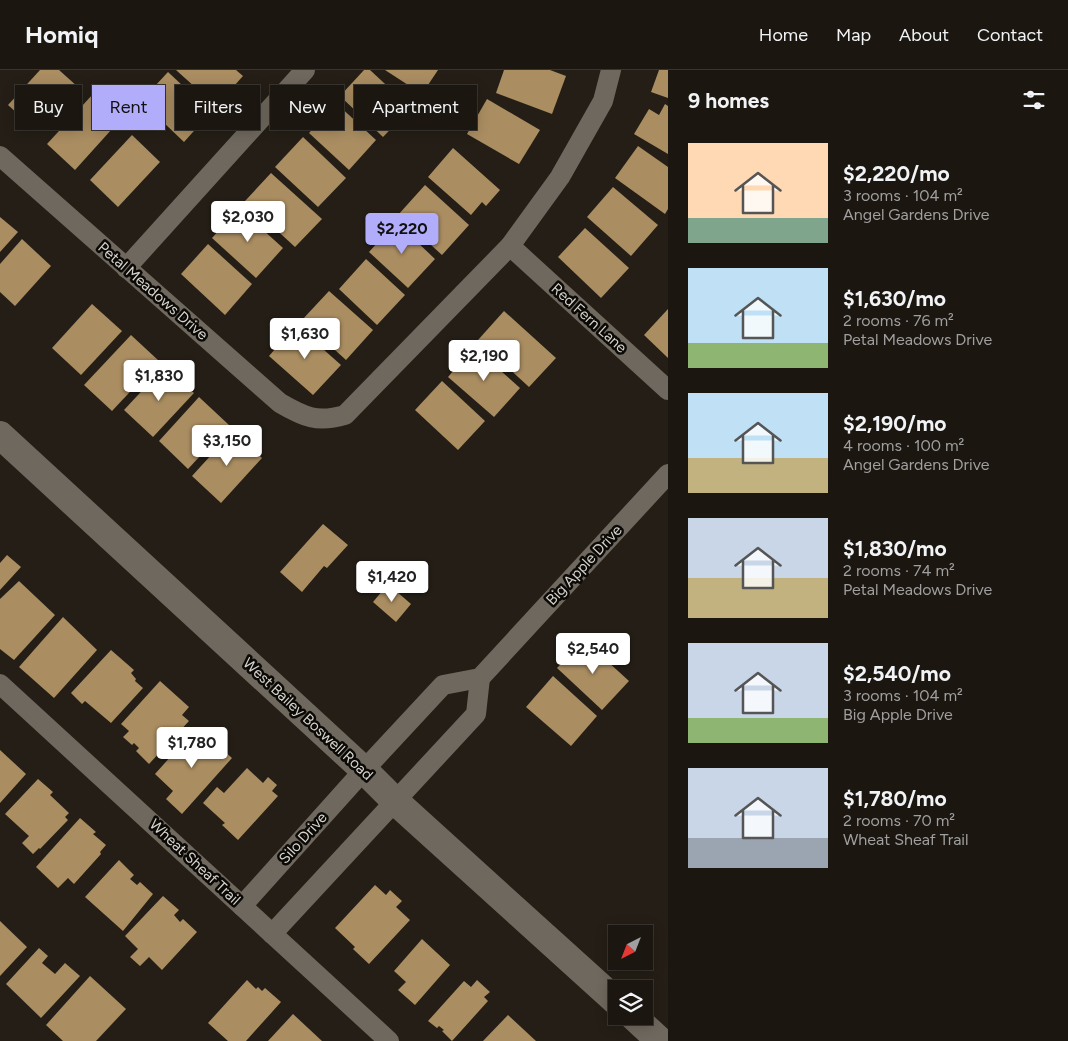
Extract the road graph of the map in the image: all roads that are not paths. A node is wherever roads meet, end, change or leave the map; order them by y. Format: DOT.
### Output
graph roads {
  1 [pos="305,70"];
  2 [pos="611,70"];
  3 [pos="0,156"];
  4 [pos="510,246"];
  5 [pos="126,268"];
  6 [pos="668,390"];
  7 [pos="0,435"];
  8 [pos="668,474"];
  9 [pos="480,678"];
  10 [pos="0,684"];
  11 [pos="364,770"];
  12 [pos="395,801"];
  13 [pos="242,906"];
  14 [pos="272,934"];
  15 [pos="608,994"];
  16 [pos="643,1025"];
  17 [pos="389,1041"];
  18 [pos="660,1041"];
  1 -- 5 [label="street"];
  2 -- 4 [label="street"];
  3 -- 5 [label="street, Petal Meadows Drive"];
  4 -- 5 [label="street, Petal Meadows Drive"];
  4 -- 6 [label="street, Red Fern Lane"];
  7 -- 11 [label="main road, West Bailey Boswell Road"];
  8 -- 9 [label="street, Big Apple Drive"];
  9 -- 11 [label="street"];
  9 -- 12 [label="street"];
  10 -- 13 [label="street, Wheat Sheaf Trail"];
  11 -- 12 [label="main road, West Bailey Boswell Road"];
  11 -- 13 [label="street, Silo Drive"];
  12 -- 14 [label="street"];
  12 -- 15 [label="main road, West Bailey Boswell Road"];
  13 -- 14 [label="street, Wheat Sheaf Trail"];
  14 -- 17 [label="street, Wheat Sheaf Trail"];
  16 -- 18 [label="main road"];
}
